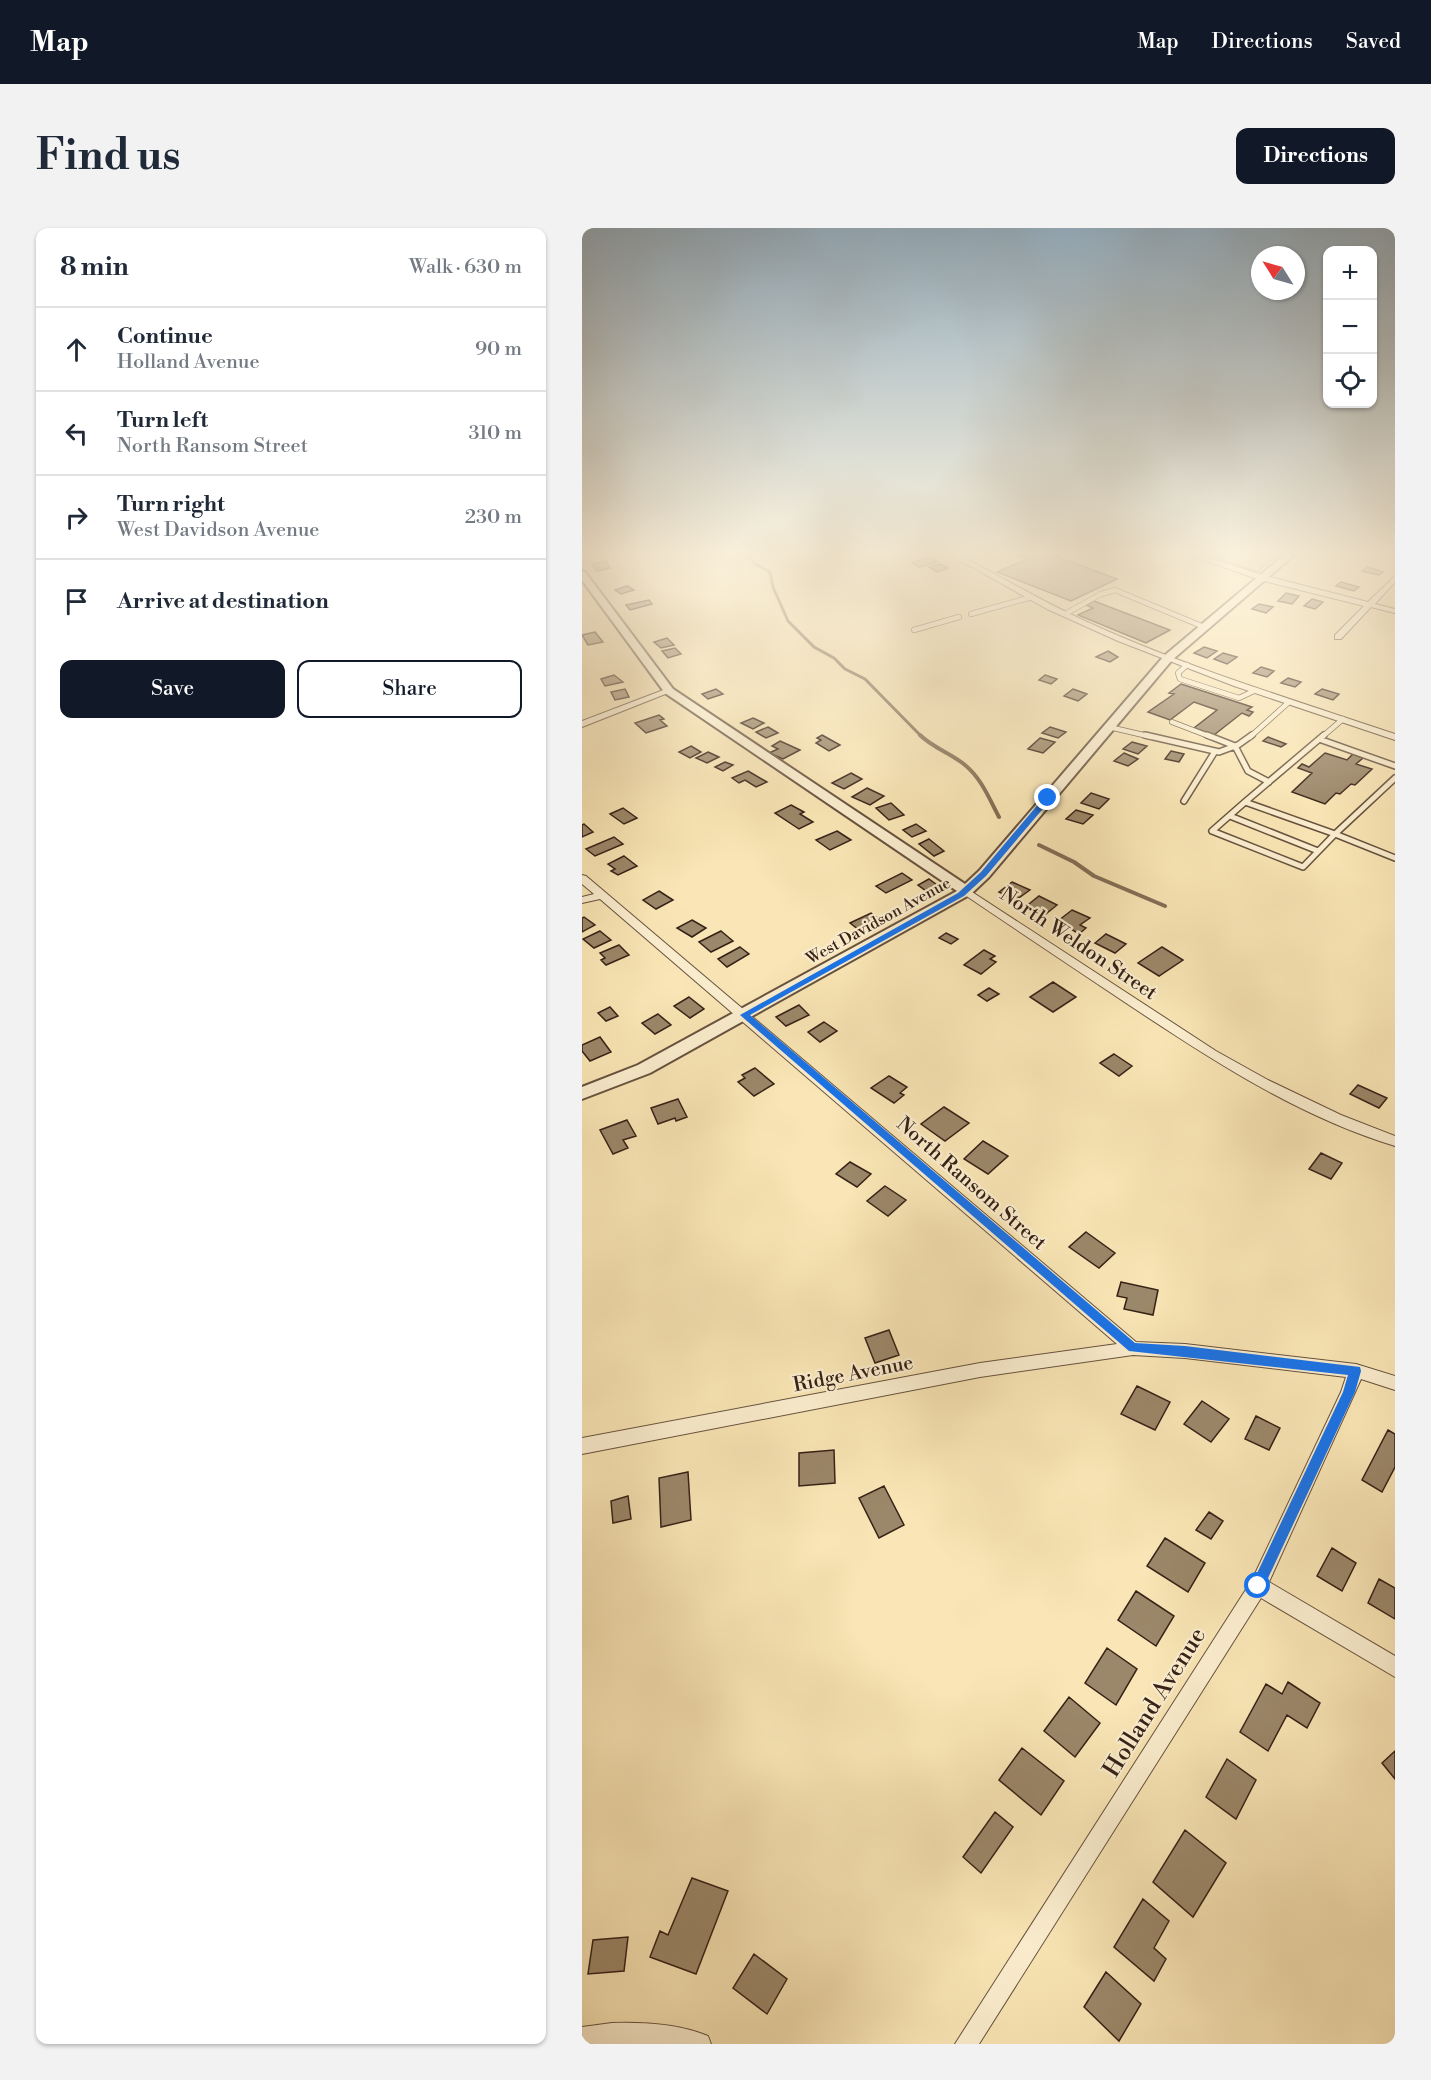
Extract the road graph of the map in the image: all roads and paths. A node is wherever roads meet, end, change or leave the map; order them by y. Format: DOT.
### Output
graph roads {
  1 [pos="631,640"];
  2 [pos="1124,640"];
  3 [pos="1189,640"];
  4 [pos="1168,658"];
  5 [pos="1187,665"];
  6 [pos="1256,690"];
  7 [pos="669,691"];
  8 [pos="1289,702"];
  9 [pos="1343,720"];
  10 [pos="1172,722"];
  11 [pos="582,724"];
  12 [pos="1108,728"];
  13 [pos="1395,737"];
  14 [pos="1319,739"];
  15 [pos="1235,746"];
  16 [pos="1214,753"];
  17 [pos="1395,765"];
  18 [pos="1395,778"];
  19 [pos="1269,782"];
  20 [pos="1184,801"];
  21 [pos="1245,802"];
  22 [pos="1230,816"];
  23 [pos="1335,834"];
  24 [pos="1318,851"];
  25 [pos="1395,858"];
  26 [pos="582,878"];
  27 [pos="966,891"];
  28 [pos="601,895"];
  29 [pos="582,900"];
  30 [pos="744,1015"];
  31 [pos="582,1093"];
  32 [pos="1395,1141"];
  33 [pos="1133,1348"];
  34 [pos="1356,1371"];
  35 [pos="1395,1383"];
  36 [pos="582,1446"];
  37 [pos="1258,1586"];
  38 [pos="1395,1667"];
  39 [pos="582,2037"];
  40 [pos="700,2044"];
  41 [pos="966,2044"];
  1 -- 7 [label="street, North Weldon Street"];
  2 -- 4 [label="street"];
  3 -- 4 [label="street, West Davidson Avenue"];
  4 -- 5 [label="street"];
  4 -- 12 [label="street, West Davidson Avenue"];
  5 -- 6 [label="street"];
  5 -- 6 [label="lane"];
  6 -- 8 [label="street"];
  7 -- 11 [label="street"];
  7 -- 27 [label="street, North Weldon Street"];
  8 -- 9 [label="street"];
  8 -- 15 [label="lane"];
  9 -- 13 [label="street"];
  9 -- 14 [label="lane"];
  10 -- 15 [label="lane"];
  12 -- 16 [label="lane"];
  12 -- 27 [label="street, West Davidson Avenue"];
  14 -- 17 [label="lane"];
  14 -- 19 [label="lane"];
  15 -- 16 [label="lane"];
  15 -- 19 [label="lane"];
  16 -- 20 [label="lane"];
  18 -- 23 [label="lane"];
  19 -- 21 [label="lane"];
  21 -- 22 [label="lane"];
  21 -- 23 [label="lane"];
  22 -- 24 [label="lane"];
  22 -- 24 [label="lane"];
  23 -- 24 [label="lane"];
  23 -- 25 [label="lane"];
  26 -- 28 [label="street, North Ransom Street"];
  27 -- 30 [label="street, West Davidson Avenue"];
  27 -- 32 [label="street, North Weldon Street"];
  28 -- 29 [label="street"];
  28 -- 30 [label="street, North Ransom Street"];
  30 -- 31 [label="street, West Davidson Avenue"];
  30 -- 33 [label="street, North Ransom Street"];
  33 -- 34 [label="street"];
  33 -- 36 [label="street, Ridge Avenue"];
  34 -- 35 [label="street"];
  34 -- 37 [label="street, Holland Avenue"];
  37 -- 38 [label="street"];
  37 -- 41 [label="street, Holland Avenue"];
  39 -- 40 [label="street"];
}
